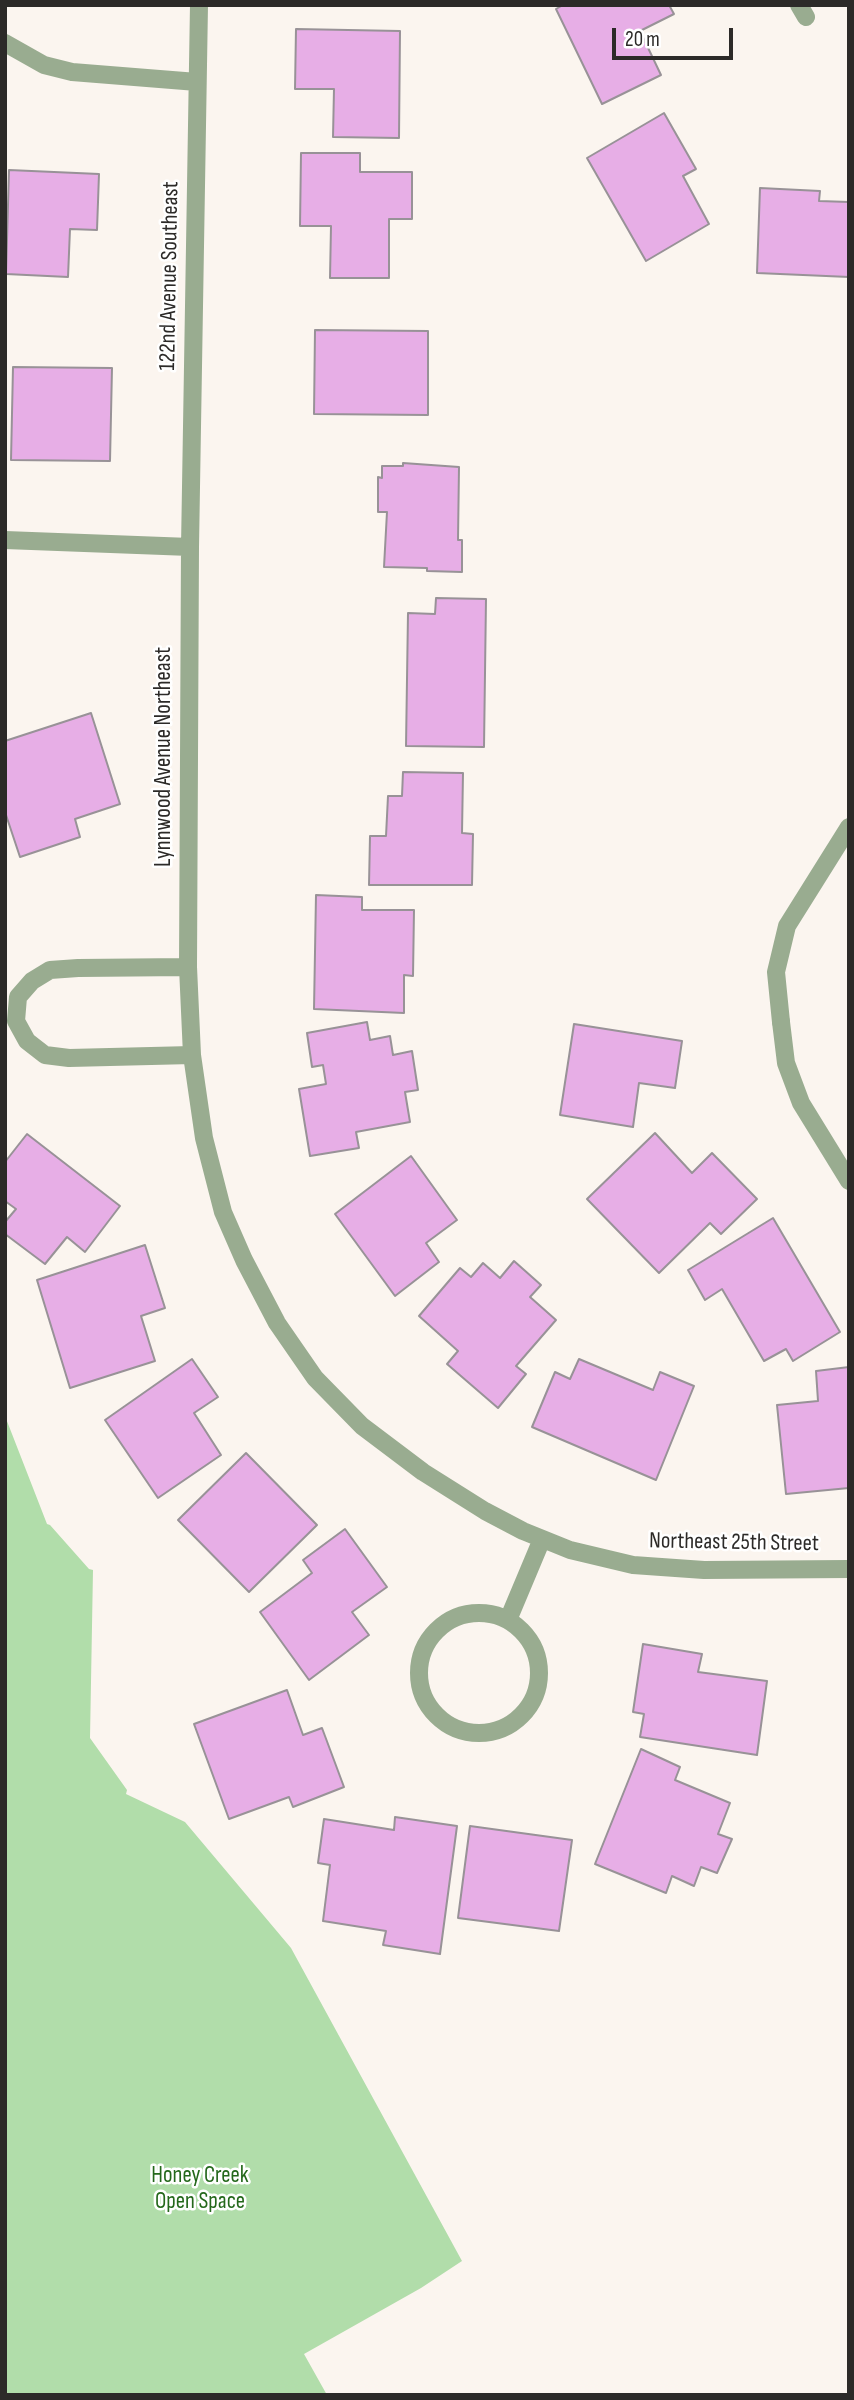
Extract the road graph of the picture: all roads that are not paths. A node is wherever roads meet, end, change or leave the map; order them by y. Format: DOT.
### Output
graph roads {
  1 [pos="199,5"];
  2 [pos="5,43"];
  3 [pos="197,82"];
  4 [pos="5,540"];
  5 [pos="190,547"];
  6 [pos="849,827"];
  7 [pos="188,967"];
  8 [pos="191,1055"];
  9 [pos="849,1181"];
  10 [pos="542,1539"];
  11 [pos="849,1569"];
  12 [pos="508,1620"];
  1 -- 3 [label="street, 122nd Avenue Southeast"];
  2 -- 3 [label="street"];
  3 -- 5 [label="street, 122nd Avenue Southeast"];
  4 -- 5 [label="street"];
  5 -- 7 [label="street, Lynnwood Avenue Northeast"];
  6 -- 9 [label="street"];
  7 -- 8 [label="street, Lynnwood Avenue Northeast"];
  7 -- 8 [label="street"];
  8 -- 10 [label="street, Lynnwood Avenue Northeast"];
  10 -- 11 [label="street, Northeast 25th Street"];
  10 -- 12 [label="street"];
  12 -- 12 [label="street"];
}
